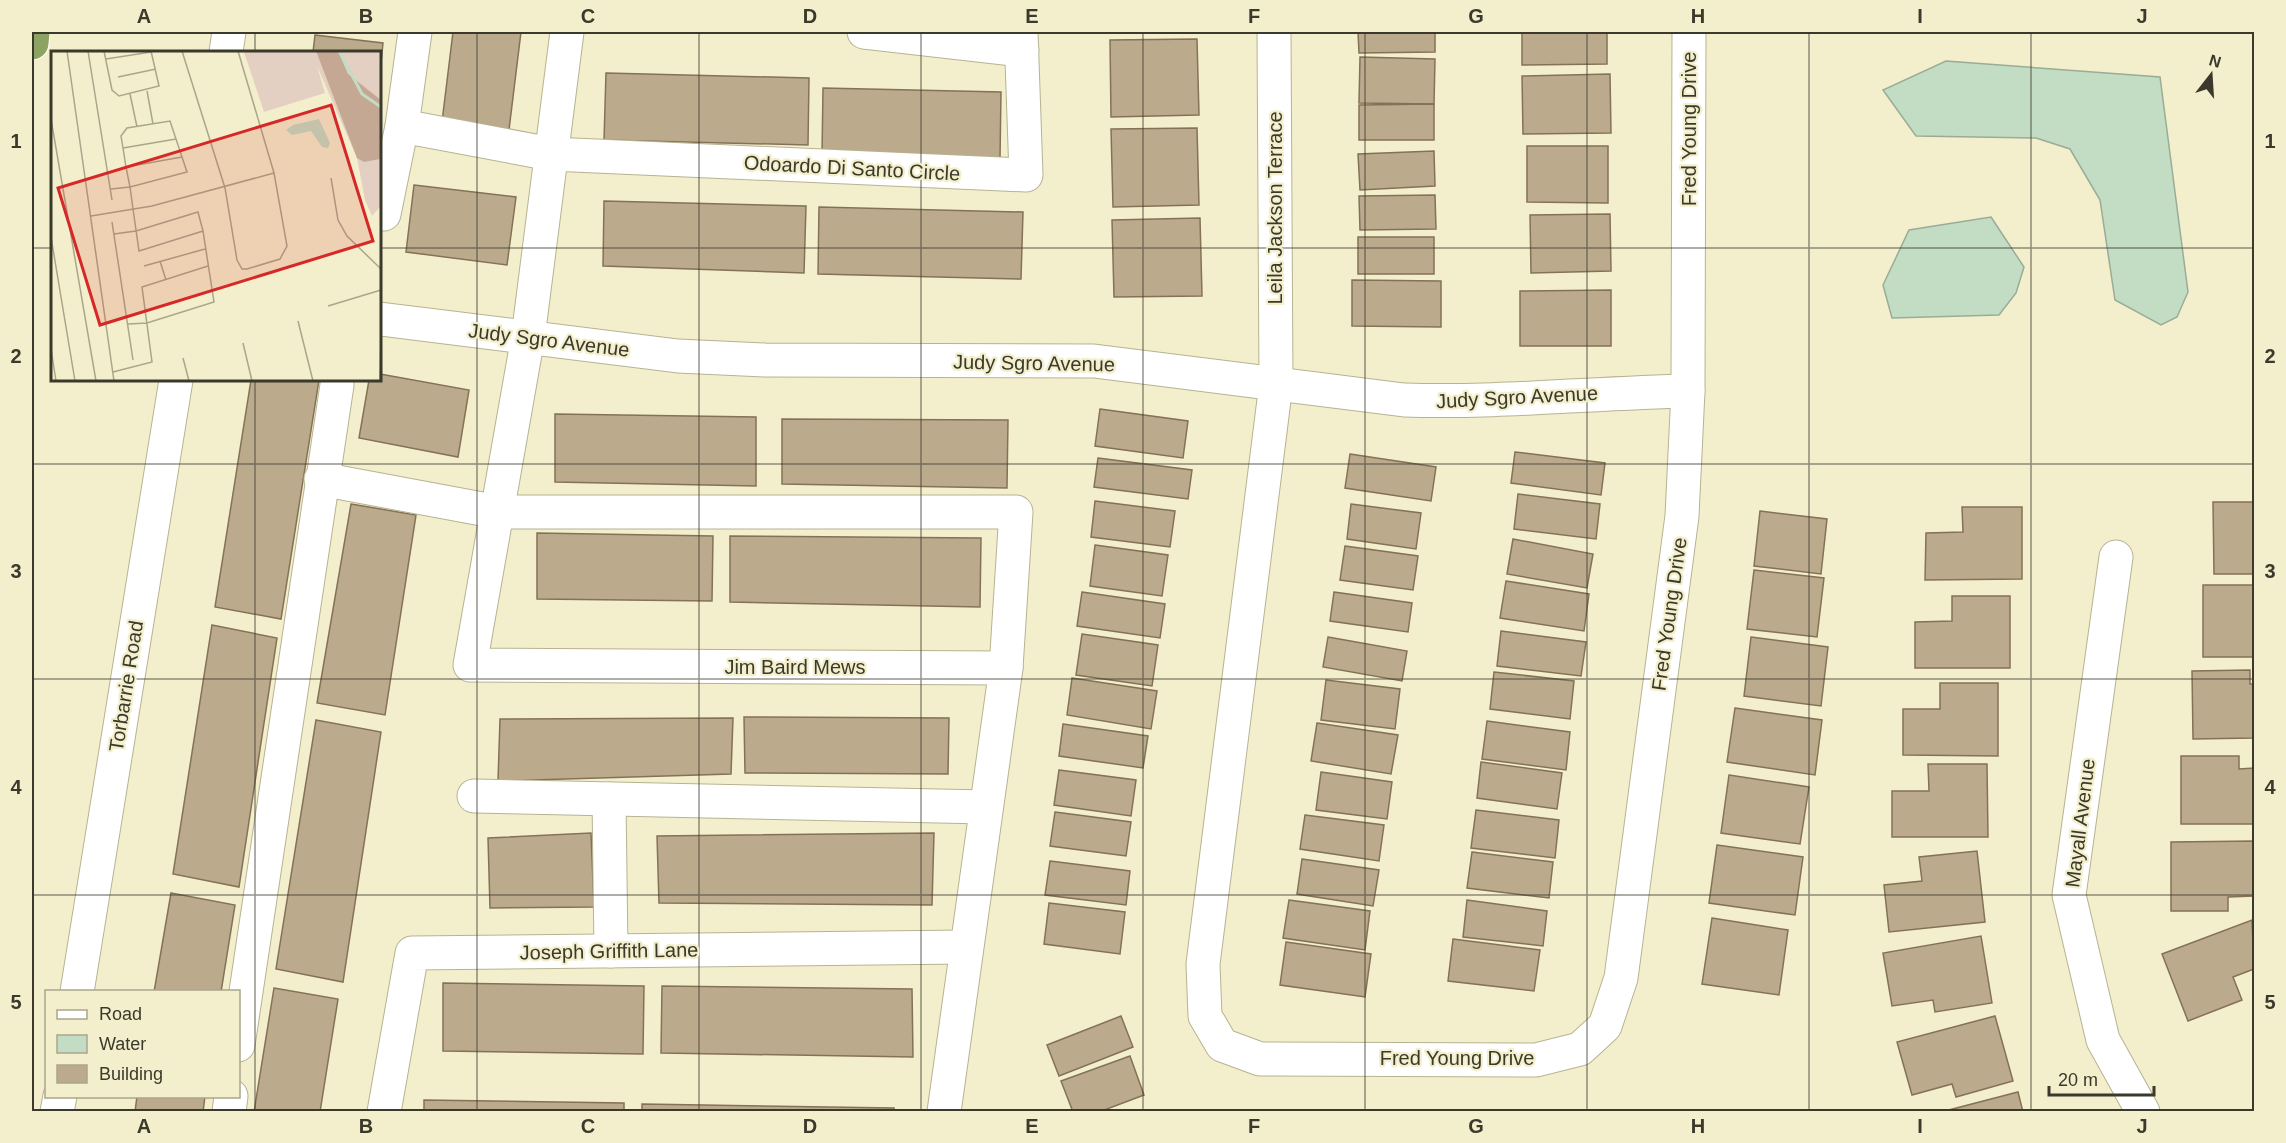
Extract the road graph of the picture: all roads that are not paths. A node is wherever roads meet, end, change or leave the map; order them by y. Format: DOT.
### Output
graph roads {
  1 [pos="33,32"];
  2 [pos="229,32"];
  3 [pos="415,32"];
  4 [pos="567,32"];
  5 [pos="864,32"];
  6 [pos="1274,32"];
  7 [pos="1689,32"];
  8 [pos="1022,41"];
  9 [pos="32,43"];
  10 [pos="226,51"];
  11 [pos="402,126"];
  12 [pos="551,154"];
  13 [pos="384,214"];
  14 [pos="381,319"];
  15 [pos="528,337"];
  16 [pos="176,381"];
  17 [pos="1276,384"];
  18 [pos="337,385"];
  19 [pos="1688,391"];
  20 [pos="321,479"];
  21 [pos="498,512"];
  22 [pos="2115,557"];
  23 [pos="1006,668"];
  24 [pos="474,796"];
  25 [pos="609,799"];
  26 [pos="986,807"];
  27 [pos="966,947"];
  28 [pos="611,951"];
  29 [pos="77,990"];
  30 [pos="240,1031"];
  31 [pos="384,1112"];
  32 [pos="944,1112"];
  33 [pos="2143,1112"];
  1 -- 9 [label="highway"];
  2 -- 10 [label="street"];
  3 -- 11 [label="street"];
  4 -- 12 [label="street"];
  5 -- 8 [label="street, Odoardo Di Santo Circle"];
  6 -- 17 [label="street, Leila Jackson Terrace"];
  7 -- 19 [label="street, Fred Young Drive"];
  8 -- 12 [label="street, Odoardo Di Santo Circle"];
  11 -- 12 [label="street"];
  11 -- 13 [label="street"];
  12 -- 15 [label="street"];
  14 -- 15 [label="street, Judy Sgro Avenue"];
  15 -- 17 [label="street, Judy Sgro Avenue"];
  15 -- 21 [label="street, Jim Baird Mews"];
  16 -- 29 [label="street, Torbarrie Road"];
  17 -- 19 [label="street, Judy Sgro Avenue"];
  17 -- 19 [label="street, Fred Young Drive"];
  18 -- 20 [label="street"];
  20 -- 21 [label="street"];
  20 -- 30 [label="street"];
  21 -- 23 [label="street"];
  21 -- 23 [label="street, Jim Baird Mews"];
  22 -- 33 [label="street, Mayall Avenue"];
  23 -- 26 [label="street"];
  24 -- 25 [label="street"];
  25 -- 26 [label="street"];
  25 -- 28 [label="street"];
  26 -- 27 [label="street"];
  27 -- 28 [label="street, Joseph Griffith Lane"];
  27 -- 32 [label="street"];
  28 -- 31 [label="street, Joseph Griffith Lane"];
}
